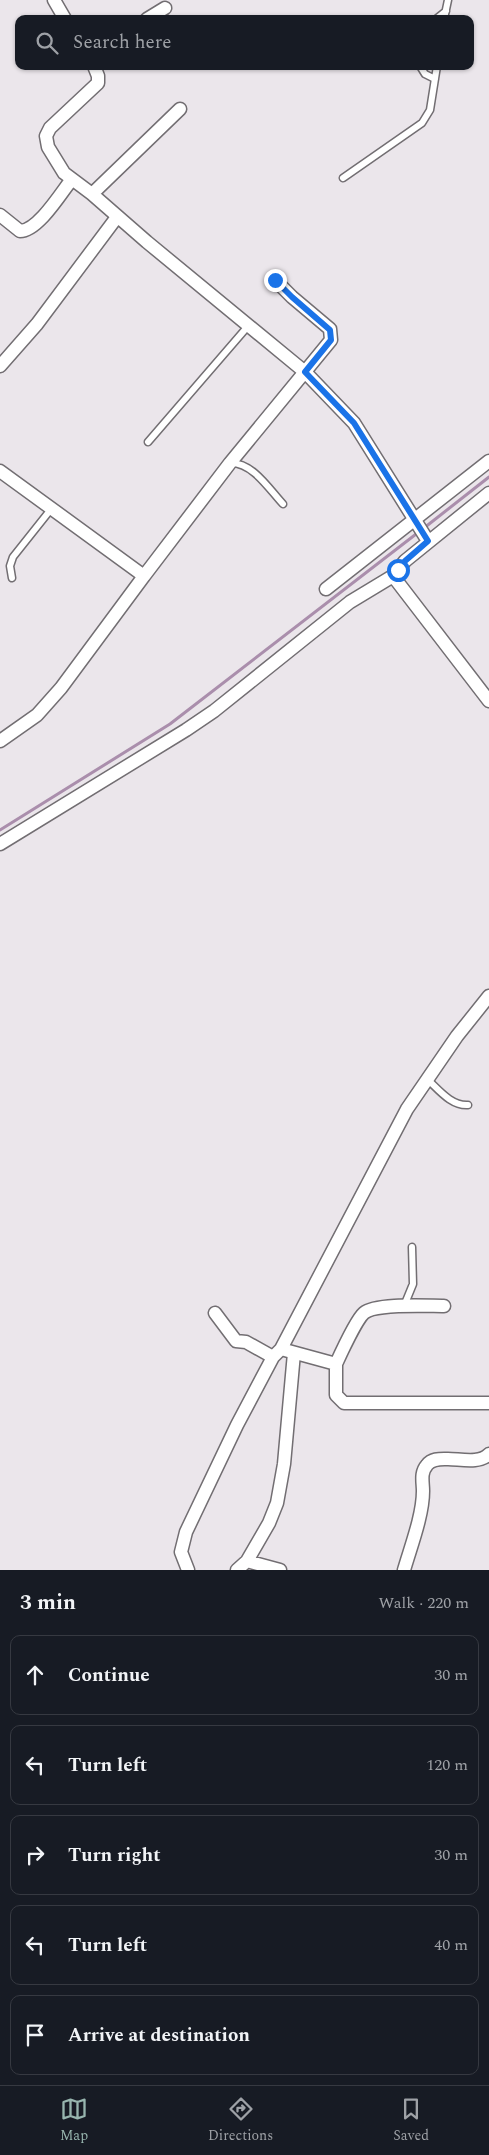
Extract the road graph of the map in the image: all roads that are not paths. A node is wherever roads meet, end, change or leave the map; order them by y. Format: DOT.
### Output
graph roads {
  1 [pos="54,0"];
  2 [pos="448,0"];
  3 [pos="165,8"];
  4 [pos="446,11"];
  5 [pos="63,15"];
  6 [pos="154,15"];
  7 [pos="441,15"];
  8 [pos="445,15"];
  9 [pos="96,70"];
  10 [pos="422,70"];
  11 [pos="436,70"];
  12 [pos="435,79"];
  13 [pos="180,109"];
  14 [pos="343,178"];
  15 [pos="72,179"];
  16 [pos="92,194"];
  17 [pos="0,215"];
  18 [pos="117,217"];
  19 [pos="275,280"];
  20 [pos="249,325"];
  21 [pos="0,366"];
  22 [pos="305,372"];
  23 [pos="148,442"];
  24 [pos="489,461"];
  25 [pos="230,463"];
  26 [pos="0,471"];
  27 [pos="489,493"];
  28 [pos="283,504"];
  29 [pos="52,508"];
  30 [pos="415,520"];
  31 [pos="428,541"];
  32 [pos="144,576"];
  33 [pos="393,576"];
  34 [pos="12,578"];
  35 [pos="326,589"];
  36 [pos="489,701"];
  37 [pos="0,741"];
  38 [pos="0,844"];
  39 [pos="489,996"];
  40 [pos="427,1079"];
  41 [pos="468,1105"];
  42 [pos="412,1247"];
  43 [pos="404,1306"];
  44 [pos="444,1306"];
  45 [pos="215,1313"];
  46 [pos="283,1353"];
  47 [pos="336,1364"];
  48 [pos="489,1404"];
  49 [pos="489,1454"];
  50 [pos="247,1561"];
  51 [pos="188,1570"];
  52 [pos="237,1570"];
  53 [pos="280,1570"];
  54 [pos="404,1570"];
  1 -- 5 [label="street"];
  2 -- 4 [label="lane"];
  3 -- 6 [label="street"];
  4 -- 7 [label="lane"];
  4 -- 8 [label="lane"];
  9 -- 15 [label="street"];
  10 -- 12 [label="lane"];
  11 -- 12 [label="lane"];
  12 -- 14 [label="lane"];
  13 -- 16 [label="street"];
  15 -- 16 [label="street"];
  15 -- 17 [label="street"];
  16 -- 18 [label="street"];
  18 -- 20 [label="street"];
  18 -- 21 [label="street"];
  19 -- 22 [label="street"];
  20 -- 22 [label="street"];
  20 -- 23 [label="lane"];
  22 -- 25 [label="street"];
  22 -- 30 [label="street"];
  24 -- 30 [label="street"];
  25 -- 28 [label="lane"];
  25 -- 32 [label="street"];
  26 -- 29 [label="street"];
  27 -- 31 [label="street"];
  29 -- 32 [label="street"];
  29 -- 34 [label="lane"];
  30 -- 31 [label="street"];
  30 -- 35 [label="street"];
  31 -- 33 [label="street"];
  32 -- 37 [label="street"];
  33 -- 36 [label="street"];
  33 -- 38 [label="street"];
  39 -- 40 [label="street"];
  40 -- 41 [label="lane"];
  40 -- 46 [label="street"];
  42 -- 43 [label="lane"];
  43 -- 44 [label="street"];
  43 -- 47 [label="street"];
  45 -- 46 [label="street"];
  46 -- 47 [label="street"];
  46 -- 50 [label="street"];
  46 -- 51 [label="street"];
  47 -- 48 [label="street"];
  49 -- 54 [label="street"];
  50 -- 52 [label="street"];
  50 -- 53 [label="street"];
}
